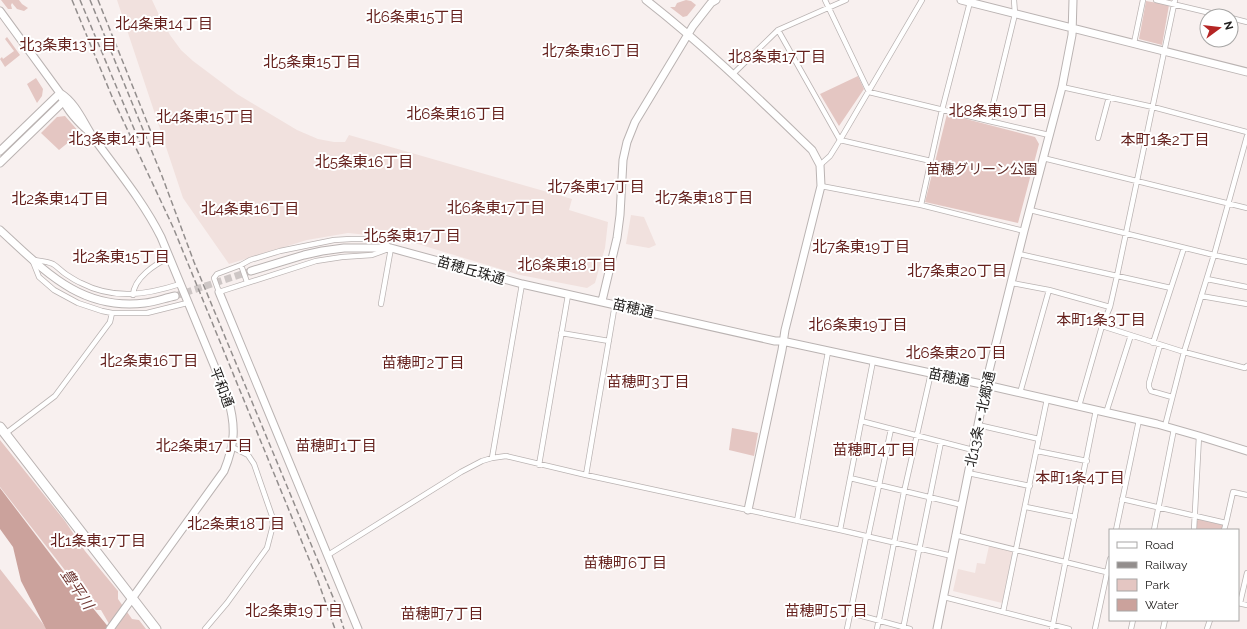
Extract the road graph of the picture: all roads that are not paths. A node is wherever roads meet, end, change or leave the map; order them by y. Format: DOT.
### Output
graph roads {
  1 [pos="646,0"];
  2 [pos="716,0"];
  3 [pos="824,0"];
  4 [pos="846,0"];
  5 [pos="922,0"];
  6 [pos="961,0"];
  7 [pos="1014,0"];
  8 [pos="1073,0"];
  9 [pos="1143,0"];
  10 [pos="1156,0"];
  11 [pos="970,2"];
  12 [pos="1175,2"];
  13 [pos="828,8"];
  14 [pos="1199,9"];
  15 [pos="0,11"];
  16 [pos="1015,14"];
  17 [pos="1073,28"];
  18 [pos="778,30"];
  19 [pos="688,35"];
  20 [pos="1134,42"];
  21 [pos="1165,51"];
  22 [pos="1247,72"];
  23 [pos="733,74"];
  24 [pos="1062,86"];
  25 [pos="869,92"];
  26 [pos="60,93"];
  27 [pos="1109,97"];
  28 [pos="65,100"];
  29 [pos="1153,107"];
  30 [pos="942,110"];
  31 [pos="988,121"];
  32 [pos="1247,132"];
  33 [pos="1049,135"];
  34 [pos="1247,136"];
  35 [pos="1098,138"];
  36 [pos="840,140"];
  37 [pos="0,151"];
  38 [pos="1043,158"];
  39 [pos="931,161"];
  40 [pos="0,163"];
  41 [pos="820,165"];
  42 [pos="1138,180"];
  43 [pos="821,186"];
  44 [pos="1228,203"];
  45 [pos="921,206"];
  46 [pos="1247,208"];
  47 [pos="1030,210"];
  48 [pos="0,230"];
  49 [pos="1024,231"];
  50 [pos="1126,234"];
  51 [pos="391,248"];
  52 [pos="1184,248"];
  53 [pos="1019,254"];
  54 [pos="1214,255"];
  55 [pos="169,258"];
  56 [pos="32,259"];
  57 [pos="1247,262"];
  58 [pos="241,265"];
  59 [pos="251,271"];
  60 [pos="1117,276"];
  61 [pos="1207,279"];
  62 [pos="247,282"];
  63 [pos="1012,283"];
  64 [pos="180,284"];
  65 [pos="522,284"];
  66 [pos="1247,286"];
  67 [pos="1171,288"];
  68 [pos="1049,290"];
  69 [pos="219,292"];
  70 [pos="132,295"];
  71 [pos="568,295"];
  72 [pos="175,296"];
  73 [pos="1201,296"];
  74 [pos="602,301"];
  75 [pos="188,303"];
  76 [pos="381,304"];
  77 [pos="615,304"];
  78 [pos="1247,304"];
  79 [pos="1110,307"];
  80 [pos="112,313"];
  81 [pos="1102,326"];
  82 [pos="562,333"];
  83 [pos="1131,335"];
  84 [pos="609,341"];
  85 [pos="782,341"];
  86 [pos="1153,343"];
  87 [pos="1160,345"];
  88 [pos="828,352"];
  89 [pos="1184,352"];
  90 [pos="873,361"];
  91 [pos="1247,366"];
  92 [pos="931,373"];
  93 [pos="986,385"];
  94 [pos="1020,392"];
  95 [pos="1172,397"];
  96 [pos="1047,399"];
  97 [pos="1079,406"];
  98 [pos="1096,410"];
  99 [pos="1106,412"];
  100 [pos="1139,420"];
  101 [pos="861,421"];
  102 [pos="978,425"];
  103 [pos="1165,426"];
  104 [pos="891,429"];
  105 [pos="1174,429"];
  106 [pos="3,430"];
  107 [pos="916,435"];
  108 [pos="1199,436"];
  109 [pos="1039,439"];
  110 [pos="941,442"];
  111 [pos="232,447"];
  112 [pos="973,450"];
  113 [pos="1037,451"];
  114 [pos="1247,452"];
  115 [pos="492,458"];
  116 [pos="1087,461"];
  117 [pos="539,465"];
  118 [pos="968,473"];
  119 [pos="586,475"];
  120 [pos="850,478"];
  121 [pos="879,485"];
  122 [pos="1030,486"];
  123 [pos="904,492"];
  124 [pos="1247,495"];
  125 [pos="930,498"];
  126 [pos="1122,499"];
  127 [pos="962,505"];
  128 [pos="1026,507"];
  129 [pos="1159,507"];
  130 [pos="748,510"];
  131 [pos="1195,516"];
  132 [pos="1075,517"];
  133 [pos="797,521"];
  134 [pos="1226,522"];
  135 [pos="1116,529"];
  136 [pos="1154,529"];
  137 [pos="1194,529"];
  138 [pos="1224,529"];
  139 [pos="840,530"];
  140 [pos="955,535"];
  141 [pos="867,537"];
  142 [pos="895,542"];
  143 [pos="920,548"];
  144 [pos="1017,551"];
  145 [pos="328,555"];
  146 [pos="952,556"];
  147 [pos="1066,563"];
  148 [pos="1109,572"];
  149 [pos="1247,573"];
  150 [pos="132,597"];
  151 [pos="944,597"];
  152 [pos="1239,603"];
  153 [pos="1247,605"];
  154 [pos="1003,612"];
  155 [pos="851,613"];
  156 [pos="879,621"];
  157 [pos="1053,627"];
  158 [pos="903,628"];
  159 [pos="110,629"];
  160 [pos="156,629"];
  161 [pos="205,629"];
  162 [pos="358,629"];
  163 [pos="848,629"];
  164 [pos="877,629"];
  165 [pos="910,629"];
  166 [pos="937,629"];
  167 [pos="1069,629"];
  168 [pos="1095,629"];
  1 -- 19 [label="street"];
  2 -- 19 [label="street"];
  3 -- 13 [label="street"];
  4 -- 13 [label="street"];
  5 -- 25 [label="street"];
  6 -- 11 [label="street"];
  7 -- 16 [label="street"];
  8 -- 17 [label="street, 北13条・北郷通"];
  9 -- 20 [label="street"];
  10 -- 12 [label="street"];
  11 -- 16 [label="street"];
  11 -- 30 [label="street"];
  12 -- 14 [label="street"];
  12 -- 21 [label="street"];
  13 -- 18 [label="street"];
  13 -- 25 [label="street"];
  15 -- 26 [label="street"];
  16 -- 17 [label="street"];
  16 -- 31 [label="street"];
  17 -- 20 [label="street"];
  17 -- 24 [label="street, 北13条・北郷通"];
  18 -- 23 [label="street"];
  18 -- 36 [label="street"];
  19 -- 23 [label="street"];
  19 -- 74 [label="street"];
  20 -- 21 [label="street"];
  21 -- 22 [label="street"];
  21 -- 29 [label="street"];
  23 -- 41 [label="street"];
  24 -- 27 [label="street"];
  24 -- 33 [label="street, 北13条・北郷通"];
  25 -- 30 [label="street"];
  25 -- 36 [label="street"];
  26 -- 28 [label="street"];
  26 -- 37 [label="street"];
  27 -- 29 [label="street"];
  27 -- 35 [label="street"];
  28 -- 40 [label="street"];
  28 -- 55 [label="street, 平和通"];
  29 -- 32 [label="street"];
  29 -- 42 [label="street"];
  30 -- 31 [label="street"];
  30 -- 39 [label="street"];
  31 -- 33 [label="street"];
  33 -- 38 [label="street, 北13条・北郷通"];
  34 -- 44 [label="street"];
  36 -- 39 [label="street"];
  36 -- 41 [label="street"];
  38 -- 42 [label="street"];
  38 -- 47 [label="street, 北13条・北郷通"];
  39 -- 45 [label="street"];
  41 -- 43 [label="street"];
  42 -- 44 [label="street"];
  42 -- 50 [label="street"];
  43 -- 45 [label="street"];
  43 -- 85 [label="street"];
  44 -- 46 [label="street"];
  44 -- 54 [label="street"];
  45 -- 49 [label="street"];
  47 -- 49 [label="street, 北13条・北郷通"];
  47 -- 50 [label="street"];
  48 -- 56 [label="street"];
  49 -- 53 [label="street, 北13条・北郷通"];
  50 -- 52 [label="street"];
  50 -- 60 [label="street"];
  51 -- 58 [label="street"];
  51 -- 59 [label="street, 苗穂丘珠通"];
  51 -- 62 [label="street"];
  51 -- 65 [label="street, 苗穂丘珠通"];
  51 -- 76 [label="street"];
  52 -- 54 [label="street"];
  52 -- 67 [label="street"];
  53 -- 60 [label="street"];
  53 -- 63 [label="street, 北13条・北郷通"];
  54 -- 57 [label="street"];
  54 -- 61 [label="street"];
  55 -- 64 [label="street, 平和通"];
  55 -- 70 [label="street"];
  56 -- 70 [label="street"];
  56 -- 72 [label="street"];
  56 -- 80 [label="street"];
  58 -- 62 [label="street"];
  58 -- 69 [label="street"];
  60 -- 67 [label="street"];
  60 -- 79 [label="street"];
  61 -- 66 [label="street"];
  61 -- 73 [label="street"];
  62 -- 69 [label="street"];
  63 -- 68 [label="street"];
  63 -- 93 [label="street, 北13条・北郷通"];
  64 -- 70 [label="street"];
  64 -- 75 [label="street, 平和通"];
  65 -- 71 [label="street, 苗穂丘珠通"];
  65 -- 115 [label="street"];
  67 -- 86 [label="street"];
  68 -- 79 [label="street"];
  68 -- 94 [label="street"];
  69 -- 145 [label="street"];
  71 -- 74 [label="street, 苗穂丘珠通"];
  71 -- 82 [label="street"];
  73 -- 78 [label="street"];
  73 -- 89 [label="street"];
  74 -- 77 [label="street, 苗穂通"];
  75 -- 80 [label="street"];
  75 -- 111 [label="street, 平和通"];
  77 -- 84 [label="street"];
  77 -- 85 [label="street, 苗穂通"];
  79 -- 81 [label="street"];
  80 -- 106 [label="street"];
  81 -- 83 [label="street"];
  81 -- 97 [label="street"];
  82 -- 84 [label="street"];
  82 -- 117 [label="street"];
  83 -- 86 [label="street"];
  83 -- 99 [label="street"];
  84 -- 119 [label="street"];
  85 -- 88 [label="street, 苗穂通"];
  85 -- 130 [label="street"];
  86 -- 87 [label="street"];
  87 -- 89 [label="street"];
  87 -- 95 [label="street"];
  88 -- 90 [label="street, 苗穂通"];
  88 -- 133 [label="street"];
  89 -- 91 [label="street"];
  89 -- 95 [label="street"];
  90 -- 92 [label="street, 苗穂通"];
  90 -- 101 [label="street"];
  92 -- 93 [label="street, 苗穂通"];
  92 -- 107 [label="street"];
  93 -- 94 [label="street, 苗穂通"];
  93 -- 102 [label="street, 北13条・北郷通"];
  94 -- 96 [label="street, 苗穂通"];
  95 -- 103 [label="street"];
  96 -- 97 [label="street, 苗穂通"];
  96 -- 109 [label="street"];
  97 -- 98 [label="street, 苗穂通"];
  98 -- 99 [label="street, 苗穂通"];
  98 -- 116 [label="street"];
  99 -- 100 [label="street, 苗穂通"];
  100 -- 103 [label="street, 苗穂通"];
  100 -- 126 [label="street"];
  101 -- 104 [label="street"];
  101 -- 120 [label="street"];
  102 -- 109 [label="street"];
  102 -- 112 [label="street, 北13条・北郷通"];
  103 -- 105 [label="street, 苗穂通"];
  104 -- 107 [label="street"];
  104 -- 121 [label="street"];
  105 -- 108 [label="street, 苗穂通"];
  105 -- 129 [label="street"];
  106 -- 150 [label="highway"];
  107 -- 110 [label="street"];
  107 -- 123 [label="street"];
  108 -- 114 [label="street, 苗穂通"];
  108 -- 131 [label="street"];
  109 -- 113 [label="street"];
  110 -- 112 [label="street"];
  110 -- 125 [label="street"];
  111 -- 150 [label="street, 平和通"];
  111 -- 161 [label="street"];
  112 -- 118 [label="street, 北13条・北郷通"];
  113 -- 116 [label="street"];
  113 -- 122 [label="street"];
  115 -- 117 [label="street"];
  115 -- 145 [label="street"];
  116 -- 132 [label="street"];
  117 -- 119 [label="street"];
  118 -- 122 [label="street"];
  118 -- 127 [label="street, 北13条・北郷通"];
  119 -- 130 [label="street"];
  120 -- 121 [label="street"];
  120 -- 139 [label="street"];
  121 -- 123 [label="street"];
  121 -- 141 [label="street"];
  122 -- 128 [label="street"];
  123 -- 125 [label="street"];
  123 -- 142 [label="street"];
  124 -- 134 [label="street"];
  125 -- 127 [label="street"];
  125 -- 143 [label="street"];
  126 -- 129 [label="street"];
  126 -- 135 [label="street"];
  127 -- 140 [label="street, 北13条・北郷通"];
  128 -- 132 [label="street"];
  128 -- 144 [label="street"];
  129 -- 131 [label="street"];
  129 -- 136 [label="street"];
  130 -- 133 [label="street"];
  131 -- 134 [label="street"];
  131 -- 137 [label="street"];
  132 -- 147 [label="street"];
  133 -- 139 [label="street"];
  134 -- 138 [label="street"];
  139 -- 141 [label="street"];
  140 -- 144 [label="street"];
  140 -- 146 [label="street, 北13条・北郷通"];
  141 -- 142 [label="street"];
  141 -- 155 [label="street"];
  142 -- 143 [label="street"];
  142 -- 156 [label="street"];
  143 -- 146 [label="street"];
  143 -- 158 [label="street"];
  144 -- 147 [label="street"];
  144 -- 154 [label="street"];
  145 -- 162 [label="street"];
  146 -- 151 [label="street, 北13条・北郷通"];
  147 -- 148 [label="street"];
  147 -- 157 [label="street"];
  148 -- 168 [label="street"];
  149 -- 152 [label="street"];
  150 -- 159 [label="street, 平和通"];
  150 -- 160 [label="highway"];
  151 -- 154 [label="street"];
  151 -- 166 [label="street, 北13条・北郷通"];
  152 -- 153 [label="street"];
  154 -- 157 [label="street"];
  155 -- 156 [label="street"];
  155 -- 163 [label="street"];
  156 -- 158 [label="street"];
  156 -- 164 [label="street"];
  157 -- 167 [label="street"];
  158 -- 165 [label="street"];
}
